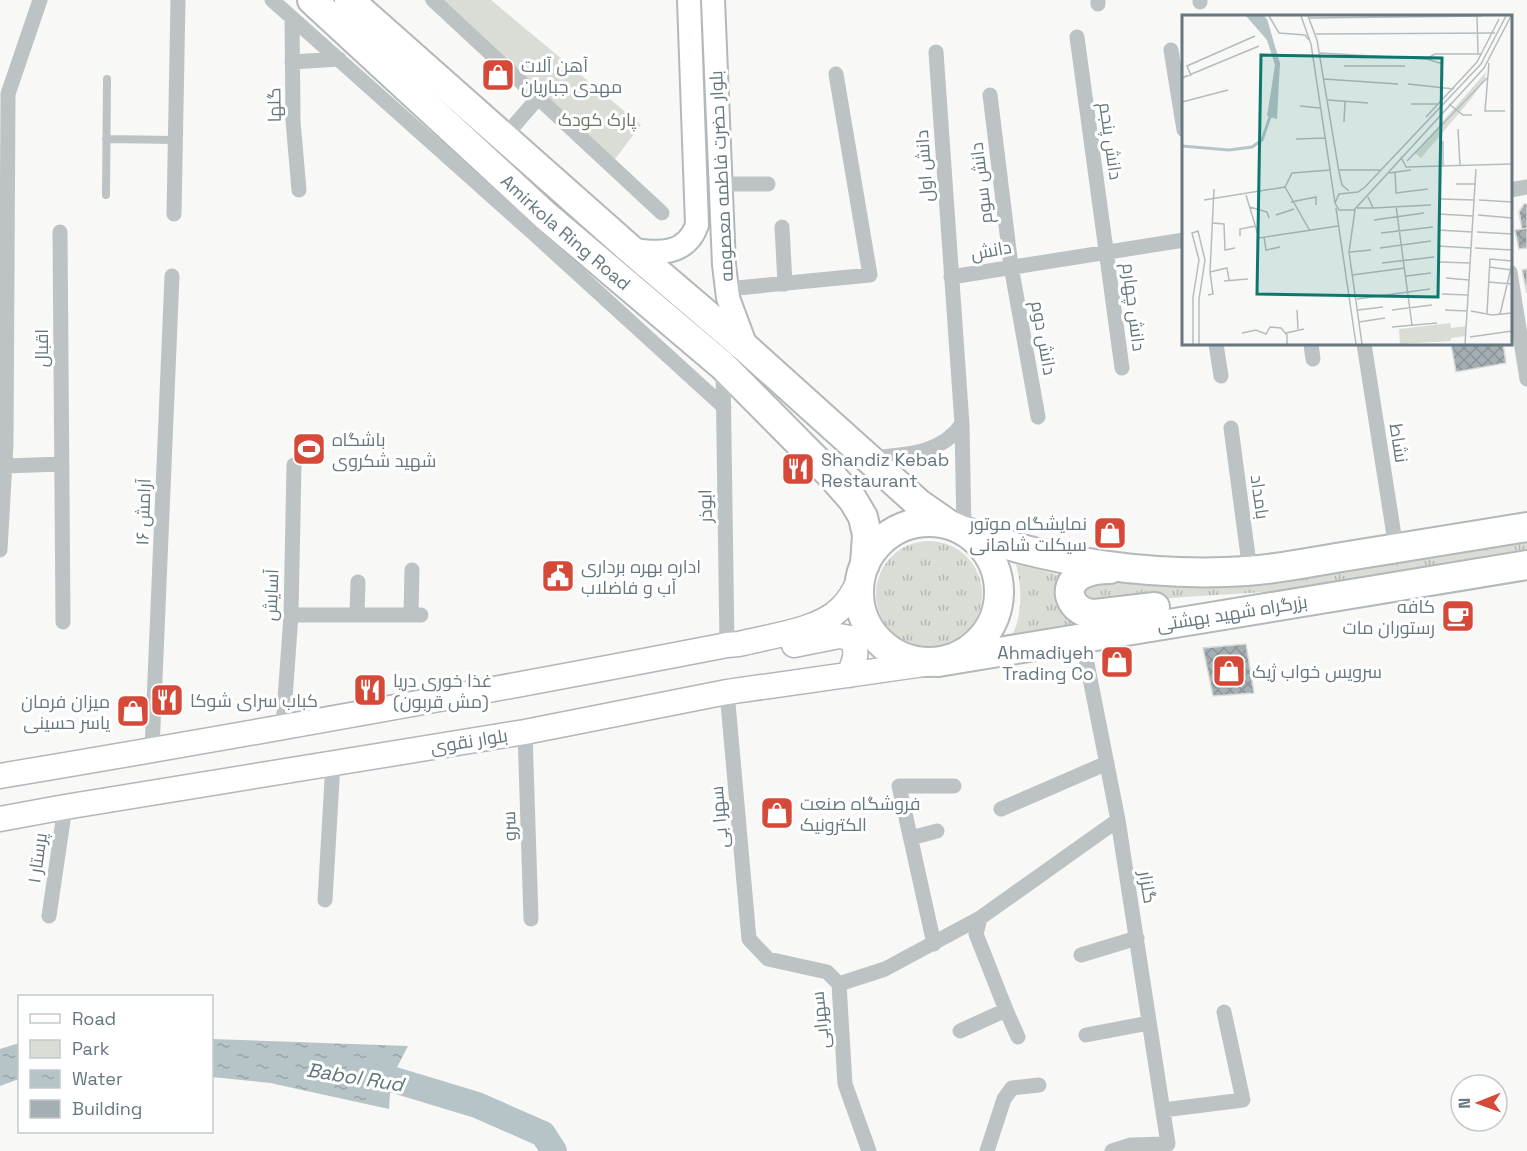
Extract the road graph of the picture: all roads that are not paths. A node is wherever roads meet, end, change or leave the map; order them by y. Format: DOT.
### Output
graph roads {
  1 [pos="40,0"];
  2 [pos="178,0"];
  3 [pos="272,0"];
  4 [pos="349,0"];
  5 [pos="433,0"];
  6 [pos="688,0"];
  7 [pos="713,0"];
  8 [pos="302,9"];
  9 [pos="1077,37"];
  10 [pos="1171,50"];
  11 [pos="936,52"];
  12 [pos="339,59"];
  13 [pos="292,62"];
  14 [pos="836,74"];
  15 [pos="107,79"];
  16 [pos="4,88"];
  17 [pos="990,95"];
  18 [pos="538,98"];
  19 [pos="1182,118"];
  20 [pos="504,137"];
  21 [pos="106,139"];
  22 [pos="175,140"];
  23 [pos="720,184"];
  24 [pos="768,184"];
  25 [pos="1527,188"];
  26 [pos="299,190"];
  27 [pos="1512,190"];
  28 [pos="106,195"];
  29 [pos="662,213"];
  30 [pos="174,214"];
  31 [pos="539,224"];
  32 [pos="782,227"];
  33 [pos="60,232"];
  34 [pos="1182,240"];
  35 [pos="630,249"];
  36 [pos="1107,251"];
  37 [pos="1011,266"];
  38 [pos="172,276"];
  39 [pos="951,277"];
  40 [pos="607,284"];
  41 [pos="785,284"];
  42 [pos="1512,285"];
  43 [pos="727,289"];
  44 [pos="1216,345"];
  45 [pos="1364,345"];
  46 [pos="747,349"];
  47 [pos="723,366"];
  48 [pos="1122,368"];
  49 [pos="1221,376"];
  50 [pos="1527,379"];
  51 [pos="724,407"];
  52 [pos="1038,417"];
  53 [pos="962,424"];
  54 [pos="1231,428"];
  55 [pos="845,436"];
  56 [pos="3,445"];
  57 [pos="869,458"];
  58 [pos="62,464"];
  59 [pos="294,465"];
  60 [pos="819,465"];
  61 [pos="5,466"];
  62 [pos="1527,527"];
  63 [pos="956,528"];
  64 [pos="1396,548"];
  65 [pos="0,550"];
  66 [pos="1527,566"];
  67 [pos="1130,568"];
  68 [pos="412,570"];
  69 [pos="1250,571"];
  70 [pos="862,572"];
  71 [pos="358,582"];
  72 [pos="1289,603"];
  73 [pos="291,615"];
  74 [pos="357,615"];
  75 [pos="63,622"];
  76 [pos="1082,638"];
  77 [pos="733,644"];
  78 [pos="938,662"];
  79 [pos="849,675"];
  80 [pos="727,692"];
  81 [pos="283,727"];
  82 [pos="525,732"];
  83 [pos="152,750"];
  84 [pos="333,762"];
  85 [pos="1107,763"];
  86 [pos="0,776"];
  87 [pos="954,786"];
  88 [pos="65,807"];
  89 [pos="1001,809"];
  90 [pos="0,819"];
  91 [pos="1118,820"];
  92 [pos="937,831"];
  93 [pos="911,838"];
  94 [pos="325,900"];
  95 [pos="49,916"];
  96 [pos="980,918"];
  97 [pos="531,919"];
  98 [pos="1137,938"];
  99 [pos="749,939"];
  100 [pos="934,944"];
  101 [pos="1081,955"];
  102 [pos="839,984"];
  103 [pos="1006,1011"];
  104 [pos="1224,1012"];
  105 [pos="1149,1023"];
  106 [pos="960,1031"];
  107 [pos="1086,1035"];
  108 [pos="1018,1037"];
  109 [pos="1039,1085"];
  110 [pos="1163,1110"];
  111 [pos="869,1151"];
  112 [pos="987,1151"];
  113 [pos="1113,1151"];
  1 -- 16 [label="street"];
  2 -- 22 [label="street"];
  3 -- 8 [label="street"];
  4 -- 20 [label="highway, Amirkola Ring Road"];
  5 -- 18 [label="street"];
  6 -- 35 [label="main road, بلوار حضرت فاطمه معصومه"];
  7 -- 23 [label="main road, بلوار حضرت فاطمه معصومه"];
  8 -- 12 [label="street"];
  8 -- 13 [label="street, گلها"];
  8 -- 31 [label="highway, Amirkola Ring Road"];
  9 -- 36 [label="street, دانش پنجم"];
  10 -- 19 [label="street"];
  11 -- 39 [label="street, دانش اول"];
  12 -- 13 [label="street"];
  12 -- 31 [label="street"];
  13 -- 26 [label="street, گلها"];
  14 -- 41 [label="street"];
  15 -- 21 [label="lane"];
  16 -- 56 [label="street"];
  17 -- 37 [label="street, دانش سوم"];
  18 -- 20 [label="street"];
  18 -- 29 [label="street"];
  20 -- 35 [label="highway, Amirkola Ring Road"];
  21 -- 22 [label="lane"];
  21 -- 28 [label="lane"];
  22 -- 30 [label="street"];
  23 -- 24 [label="street"];
  23 -- 43 [label="main road, بلوار حضرت فاطمه معصومه"];
  25 -- 27 [label="street"];
  31 -- 40 [label="highway, Amirkola Ring Road"];
  32 -- 41 [label="street"];
  33 -- 58 [label="street, اقبال"];
  34 -- 36 [label="street, دانش"];
  35 -- 46 [label="highway, Amirkola Ring Road"];
  36 -- 37 [label="street, دانش"];
  36 -- 48 [label="street, دانش چهارم"];
  37 -- 39 [label="street, دانش"];
  37 -- 52 [label="street, دانش دوم"];
  38 -- 83 [label="street, آرامش ۱۶"];
  39 -- 53 [label="street, دانش"];
  40 -- 47 [label="highway, Amirkola Ring Road"];
  40 -- 51 [label="street"];
  41 -- 43 [label="street"];
  42 -- 50 [label="street"];
  43 -- 46 [label="main road, بلوار حضرت فاطمه معصومه"];
  44 -- 49 [label="street"];
  45 -- 64 [label="street, نشاط"];
  46 -- 55 [label="highway, Amirkola Ring Road"];
  47 -- 51 [label="street, ابوذر"];
  47 -- 60 [label="highway, Amirkola Ring Road"];
  51 -- 77 [label="street, ابوذر"];
  53 -- 57 [label="street"];
  53 -- 63 [label="street, دانش"];
  54 -- 69 [label="street, بامداد"];
  55 -- 57 [label="highway, Amirkola Ring Road"];
  55 -- 60 [label="highway"];
  56 -- 61 [label="street"];
  57 -- 63 [label="highway, Amirkola Ring Road"];
  58 -- 61 [label="street"];
  58 -- 75 [label="street, اقبال"];
  59 -- 73 [label="street, آسایش"];
  60 -- 70 [label="highway, Amirkola Ring Road"];
  61 -- 65 [label="street"];
  62 -- 64 [label="highway"];
  63 -- 67 [label="highway"];
  63 -- 70 [label="highway"];
  63 -- 78 [label="highway"];
  64 -- 69 [label="highway"];
  66 -- 72 [label="highway, بزرگراه شهید بهشتی"];
  67 -- 69 [label="highway"];
  67 -- 72 [label="highway"];
  68 -- 74 [label="street"];
  70 -- 77 [label="main road"];
  70 -- 78 [label="highway"];
  71 -- 74 [label="street"];
  72 -- 76 [label="highway, بزرگراه شهید بهشتی"];
  73 -- 74 [label="street"];
  73 -- 81 [label="street, آسایش"];
  76 -- 78 [label="highway, بزرگراه شهید بهشتی"];
  76 -- 85 [label="street, گلزار"];
  77 -- 79 [label="main road"];
  77 -- 81 [label="main road"];
  78 -- 79 [label="main road, بلوار نقوی"];
  79 -- 80 [label="main road, بلوار نقوی"];
  80 -- 82 [label="main road, بلوار نقوی"];
  80 -- 99 [label="street, سهرا بی"];
  81 -- 83 [label="main road"];
  82 -- 84 [label="main road, بلوار نقوی"];
  82 -- 97 [label="street, سرو"];
  83 -- 86 [label="main road"];
  84 -- 88 [label="main road, بلوار نقوی"];
  84 -- 94 [label="street"];
  85 -- 89 [label="street"];
  85 -- 91 [label="street, گلزار"];
  87 -- 93 [label="street"];
  88 -- 90 [label="main road, بلوار نقوی"];
  88 -- 95 [label="street, پرستار ۱"];
  91 -- 96 [label="street"];
  91 -- 98 [label="street, گلزار"];
  92 -- 93 [label="street"];
  93 -- 100 [label="street"];
  96 -- 100 [label="street"];
  96 -- 103 [label="street"];
  98 -- 101 [label="street"];
  98 -- 105 [label="street, گلزار"];
  99 -- 102 [label="street, سهرابی"];
  100 -- 102 [label="street"];
  102 -- 111 [label="street, سهرابی"];
  103 -- 106 [label="street"];
  103 -- 108 [label="street"];
  104 -- 110 [label="street"];
  105 -- 107 [label="street"];
  105 -- 110 [label="street, گلزار"];
  109 -- 112 [label="street"];
  110 -- 113 [label="street, گلزار"];
}
